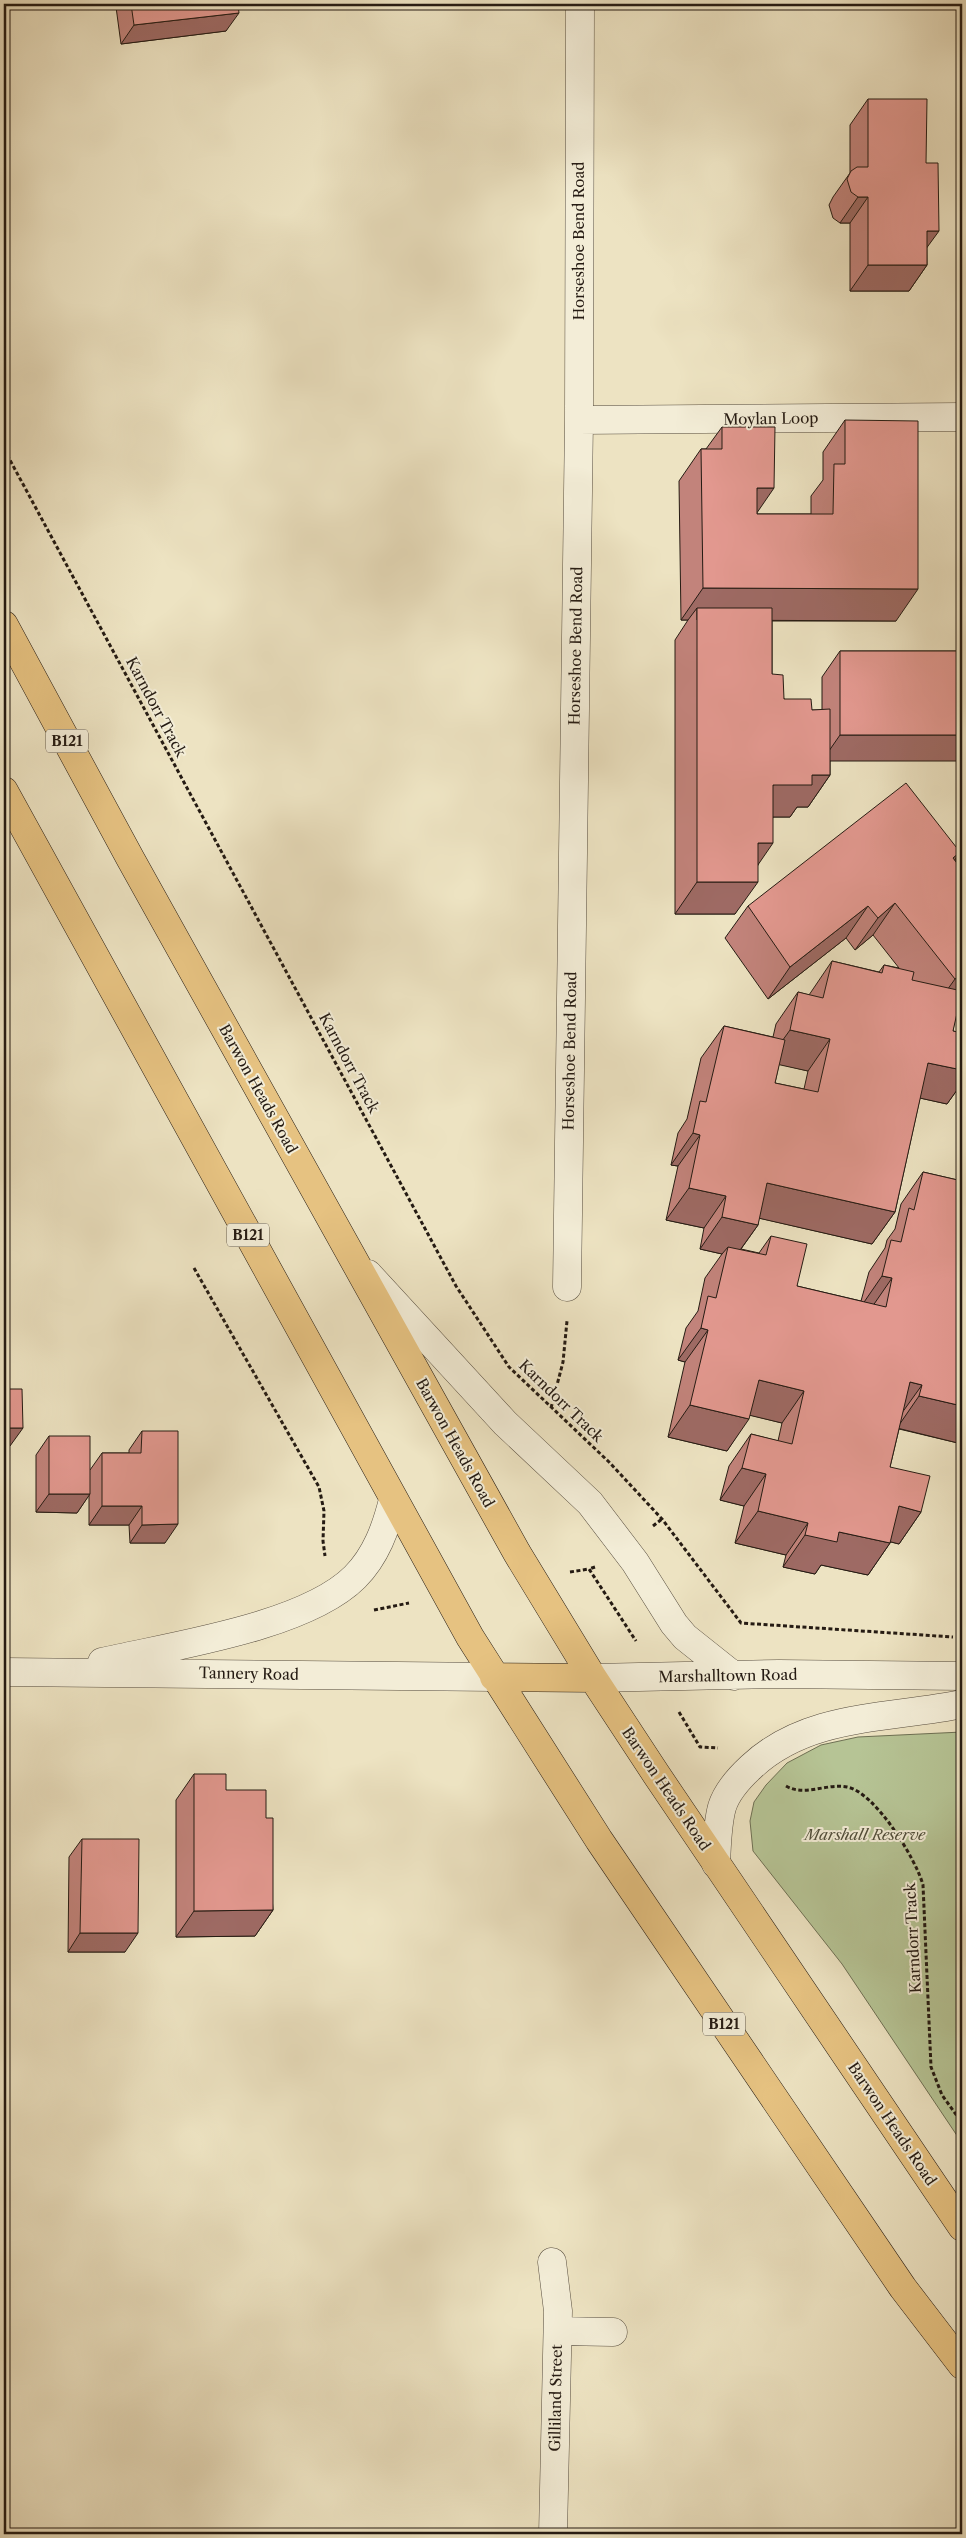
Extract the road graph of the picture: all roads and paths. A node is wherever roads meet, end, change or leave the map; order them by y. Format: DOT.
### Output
graph roads {
  1 [pos="580,4"];
  2 [pos="962,417"];
  3 [pos="579,420"];
  4 [pos="4,449"];
  5 [pos="4,625"];
  6 [pos="4,791"];
  7 [pos="349,1254"];
  8 [pos="567,1288"];
  9 [pos="551,1408"];
  10 [pos="393,1500"];
  11 [pos="662,1519"];
  12 [pos="624,1549"];
  13 [pos="962,1638"];
  14 [pos="4,1672"];
  15 [pos="56,1672"];
  16 [pos="734,1676"];
  17 [pos="962,1676"];
  18 [pos="494,1677"];
  19 [pos="658,1677"];
  20 [pos="592,1678"];
  21 [pos="962,1704"];
  22 [pos="757,1761"];
  23 [pos="716,1864"];
  24 [pos="962,2123"];
  25 [pos="962,2227"];
  26 [pos="552,2262"];
  27 [pos="558,2331"];
  28 [pos="613,2332"];
  29 [pos="962,2365"];
  30 [pos="553,2534"];
  1 -- 3 [label="street, Horseshoe Bend Road"];
  2 -- 3 [label="street, Moylan Loop"];
  3 -- 8 [label="street, Horseshoe Bend Road"];
  4 -- 9 [label="path, Karndorr Track"];
  5 -- 7 [label="main road, Barwon Heads Road / B121"];
  6 -- 10 [label="main road, B121"];
  7 -- 12 [label="street"];
  7 -- 20 [label="main road, Barwon Heads Road / B121"];
  8 -- 9 [label="path"];
  9 -- 11 [label="path, Karndorr Track"];
  10 -- 15 [label="street"];
  10 -- 18 [label="main road, B121"];
  11 -- 12 [label="path, Karndorr Track"];
  11 -- 13 [label="path"];
  12 -- 16 [label="street"];
  12 -- 19 [label="path, Karndorr Track"];
  14 -- 15 [label="street, Tannery Road"];
  15 -- 18 [label="street, Tannery Road"];
  16 -- 17 [label="street, Marshalltown Road"];
  16 -- 19 [label="street, Marshalltown Road"];
  18 -- 20 [label="main road, Marshalltown Road"];
  18 -- 29 [label="main road, B121"];
  19 -- 20 [label="street, Marshalltown Road"];
  19 -- 22 [label="path, Karndorr Track"];
  20 -- 23 [label="main road, Barwon Heads Road / B121"];
  21 -- 22 [label="street"];
  22 -- 23 [label="street"];
  22 -- 24 [label="path, Karndorr Track"];
  23 -- 25 [label="main road, Barwon Heads Road / B121"];
  26 -- 27 [label="street, Gilliland Street"];
  27 -- 28 [label="street"];
  27 -- 30 [label="street, Gilliland Street"];
}
